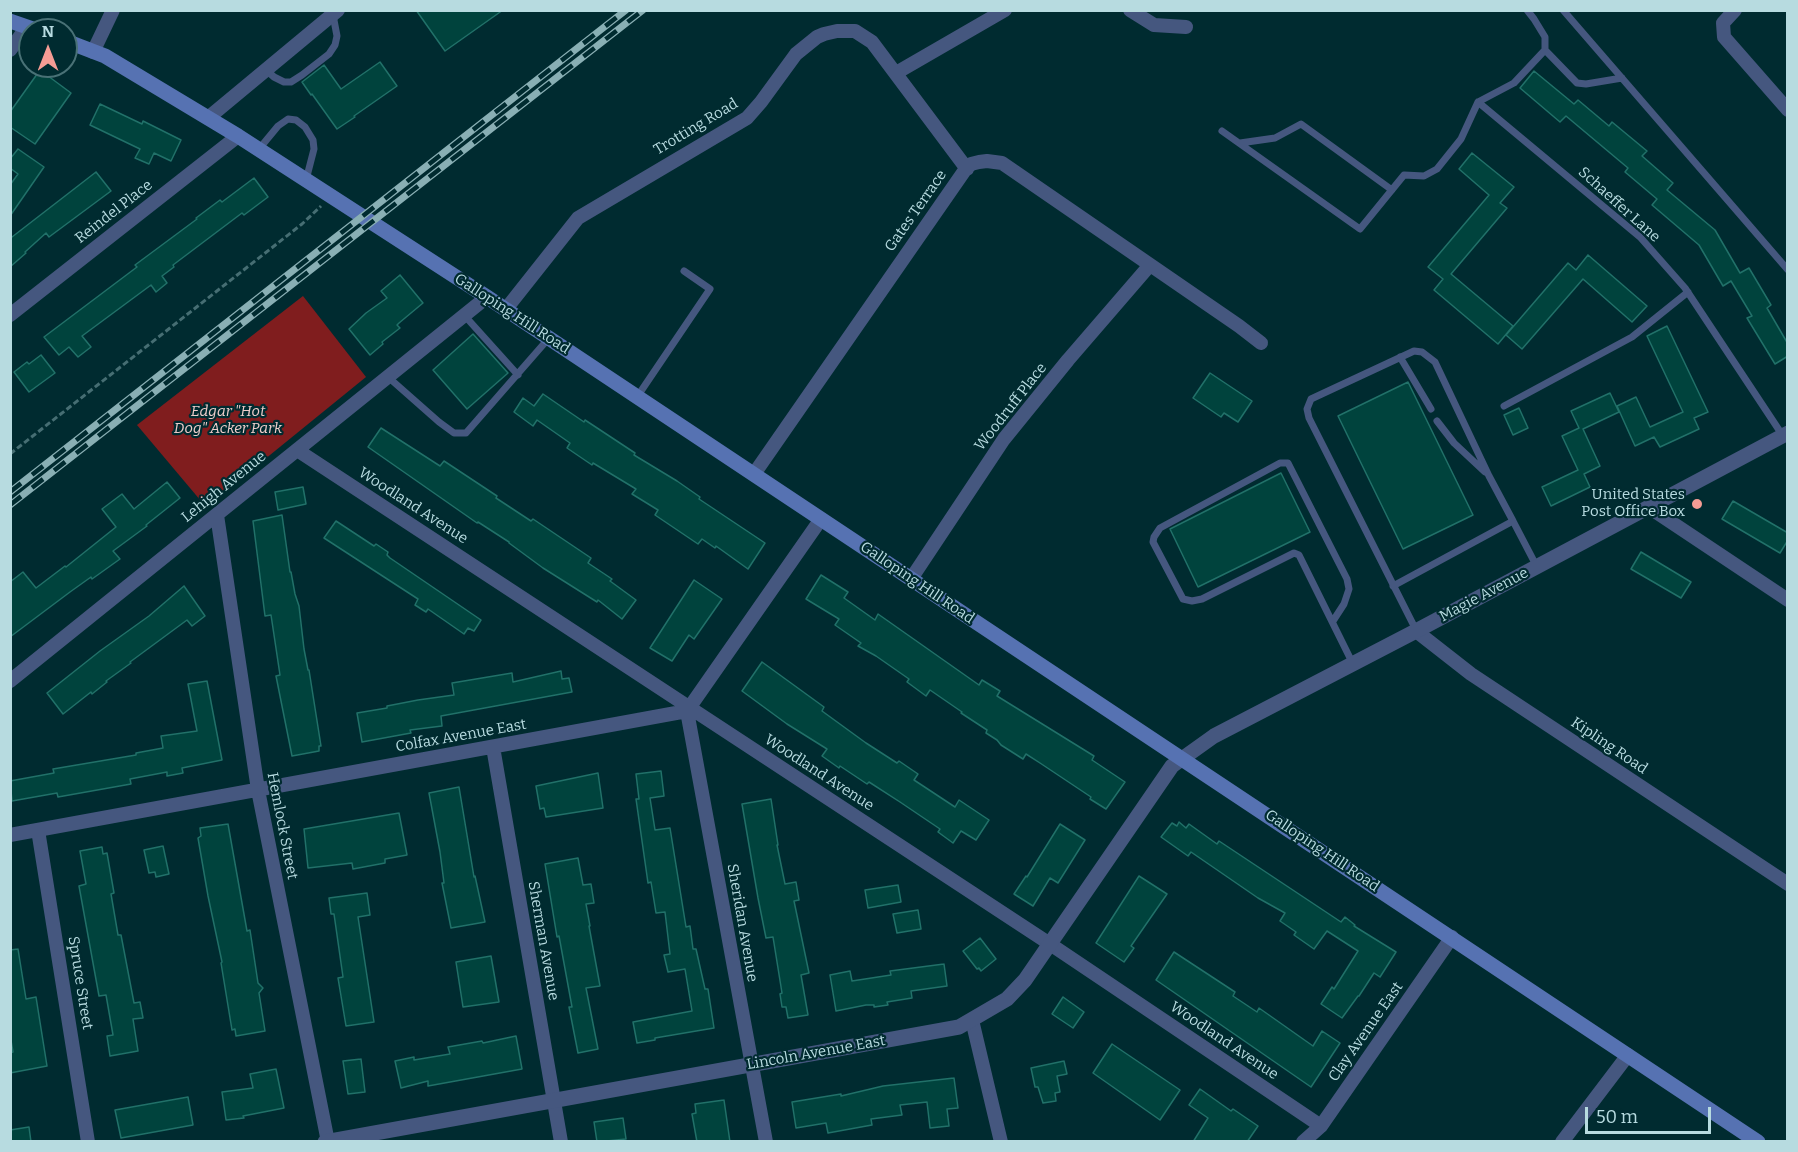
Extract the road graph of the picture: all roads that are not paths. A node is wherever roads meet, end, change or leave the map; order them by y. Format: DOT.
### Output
graph roads {
  1 [pos="113,10"];
  2 [pos="1005,10"];
  3 [pos="1130,10"];
  4 [pos="1527,10"];
  5 [pos="1563,10"];
  6 [pos="1735,10"];
  7 [pos="335,13"];
  8 [pos="1186,27"];
  9 [pos="78,46"];
  10 [pos="1545,50"];
  11 [pos="93,52"];
  12 [pos="266,70"];
  13 [pos="896,74"];
  14 [pos="1622,78"];
  15 [pos="1478,102"];
  16 [pos="1788,110"];
  17 [pos="208,118"];
  18 [pos="1222,131"];
  19 [pos="238,136"];
  20 [pos="1240,144"];
  21 [pos="259,149"];
  22 [pos="967,168"];
  23 [pos="306,180"];
  24 [pos="1392,190"];
  25 [pos="1150,265"];
  26 [pos="1788,270"];
  27 [pos="684,271"];
  28 [pos="1688,292"];
  29 [pos="487,297"];
  30 [pos="506,309"];
  31 [pos="10,315"];
  32 [pos="464,315"];
  33 [pos="549,338"];
  34 [pos="1261,343"];
  35 [pos="1400,357"];
  36 [pos="518,375"];
  37 [pos="388,377"];
  38 [pos="637,396"];
  39 [pos="1504,406"];
  40 [pos="1431,409"];
  41 [pos="1437,421"];
  42 [pos="1785,434"];
  43 [pos="297,450"];
  44 [pos="754,474"];
  45 [pos="1489,476"];
  46 [pos="1650,508"];
  47 [pos="217,515"];
  48 [pos="821,519"];
  49 [pos="1512,521"];
  50 [pos="1537,567"];
  51 [pos="911,579"];
  52 [pos="1393,586"];
  53 [pos="1788,600"];
  54 [pos="1333,621"];
  55 [pos="1416,631"];
  56 [pos="1353,664"];
  57 [pos="10,681"];
  58 [pos="688,709"];
  59 [pos="493,747"];
  60 [pos="1183,759"];
  61 [pos="258,790"];
  62 [pos="38,830"];
  63 [pos="10,835"];
  64 [pos="1788,884"];
  65 [pos="1452,938"];
  66 [pos="1050,944"];
  67 [pos="972,1020"];
  68 [pos="1628,1055"];
  69 [pos="751,1066"];
  70 [pos="554,1101"];
  71 [pos="1321,1126"];
  72 [pos="327,1141"];
  73 [pos="88,1142"];
  74 [pos="561,1142"];
  75 [pos="766,1142"];
  76 [pos="1001,1142"];
  77 [pos="1303,1142"];
  78 [pos="1562,1142"];
  79 [pos="1758,1142"];
  1 -- 11 [label="street"];
  2 -- 13 [label="street"];
  3 -- 8 [label="street"];
  4 -- 10 [label="lane"];
  5 -- 14 [label="lane"];
  6 -- 16 [label="street"];
  7 -- 12 [label="street"];
  7 -- 12 [label="lane"];
  9 -- 11 [label="main road, Galloping Hill Road"];
  10 -- 14 [label="lane"];
  10 -- 15 [label="lane"];
  11 -- 17 [label="main road, Galloping Hill Road"];
  12 -- 17 [label="street"];
  13 -- 22 [label="street, Trotting Road"];
  13 -- 30 [label="street, Trotting Road"];
  14 -- 26 [label="lane"];
  15 -- 24 [label="lane"];
  15 -- 28 [label="lane, Schaeffer Lane"];
  17 -- 19 [label="main road, Galloping Hill Road"];
  18 -- 20 [label="lane"];
  19 -- 21 [label="main road, Galloping Hill Road"];
  19 -- 31 [label="street, Reindel Place"];
  20 -- 24 [label="lane"];
  20 -- 24 [label="lane"];
  21 -- 23 [label="main road, Galloping Hill Road"];
  21 -- 23 [label="lane"];
  22 -- 25 [label="street, Gates Terrace"];
  22 -- 44 [label="street, Gates Terrace"];
  23 -- 29 [label="main road, Galloping Hill Road"];
  25 -- 34 [label="street, Gates Terrace"];
  25 -- 51 [label="street, Woodruff Place"];
  27 -- 38 [label="lane"];
  28 -- 39 [label="lane"];
  28 -- 42 [label="lane, Schaeffer Lane"];
  29 -- 30 [label="main road, Galloping Hill Road"];
  29 -- 32 [label="street, Lehigh Avenue"];
  30 -- 33 [label="main road, Galloping Hill Road"];
  32 -- 36 [label="lane"];
  32 -- 37 [label="street, Lehigh Avenue"];
  33 -- 36 [label="lane"];
  33 -- 38 [label="main road, Galloping Hill Road"];
  35 -- 40 [label="lane"];
  35 -- 45 [label="lane"];
  35 -- 52 [label="lane"];
  36 -- 37 [label="lane"];
  37 -- 43 [label="street, Lehigh Avenue"];
  38 -- 44 [label="main road, Galloping Hill Road"];
  41 -- 45 [label="lane"];
  42 -- 46 [label="street, Magie Avenue"];
  43 -- 47 [label="street, Lehigh Avenue"];
  43 -- 58 [label="street, Woodland Avenue"];
  44 -- 48 [label="main road, Galloping Hill Road"];
  45 -- 49 [label="lane"];
  46 -- 50 [label="street, Magie Avenue"];
  46 -- 53 [label="street"];
  47 -- 57 [label="street, Lehigh Avenue"];
  47 -- 61 [label="street, Hemlock Street"];
  48 -- 51 [label="main road, Galloping Hill Road"];
  48 -- 58 [label="street"];
  49 -- 50 [label="lane"];
  49 -- 52 [label="lane"];
  50 -- 55 [label="street, Magie Avenue"];
  51 -- 60 [label="main road, Galloping Hill Road"];
  52 -- 55 [label="lane"];
  54 -- 54 [label="lane"];
  54 -- 56 [label="lane"];
  55 -- 56 [label="street, Magie Avenue"];
  55 -- 64 [label="street, Kipling Road"];
  56 -- 60 [label="street, Magie Avenue"];
  58 -- 59 [label="street, Colfax Avenue East"];
  58 -- 66 [label="street, Woodland Avenue"];
  58 -- 69 [label="street, Sheridan Avenue"];
  59 -- 61 [label="street, Colfax Avenue East"];
  59 -- 70 [label="street, Sherman Avenue"];
  60 -- 65 [label="main road, Galloping Hill Road"];
  60 -- 66 [label="street, Lincoln Avenue East"];
  61 -- 62 [label="street, Colfax Avenue East"];
  61 -- 72 [label="street, Hemlock Street"];
  62 -- 63 [label="street, Colfax Avenue East"];
  62 -- 73 [label="street, Spruce Street"];
  65 -- 68 [label="main road, Galloping Hill Road"];
  65 -- 71 [label="street, Clay Avenue East"];
  66 -- 67 [label="street, Lincoln Avenue East"];
  66 -- 71 [label="street, Woodland Avenue"];
  67 -- 69 [label="street, Lincoln Avenue East"];
  67 -- 76 [label="street"];
  68 -- 78 [label="street"];
  68 -- 79 [label="main road, Galloping Hill Road"];
  69 -- 70 [label="street, Lincoln Avenue East"];
  69 -- 75 [label="street, Sheridan Avenue"];
  70 -- 72 [label="street, Lincoln Avenue East"];
  70 -- 74 [label="street, Sherman Avenue"];
  71 -- 77 [label="street, Clay Avenue East"];
}
